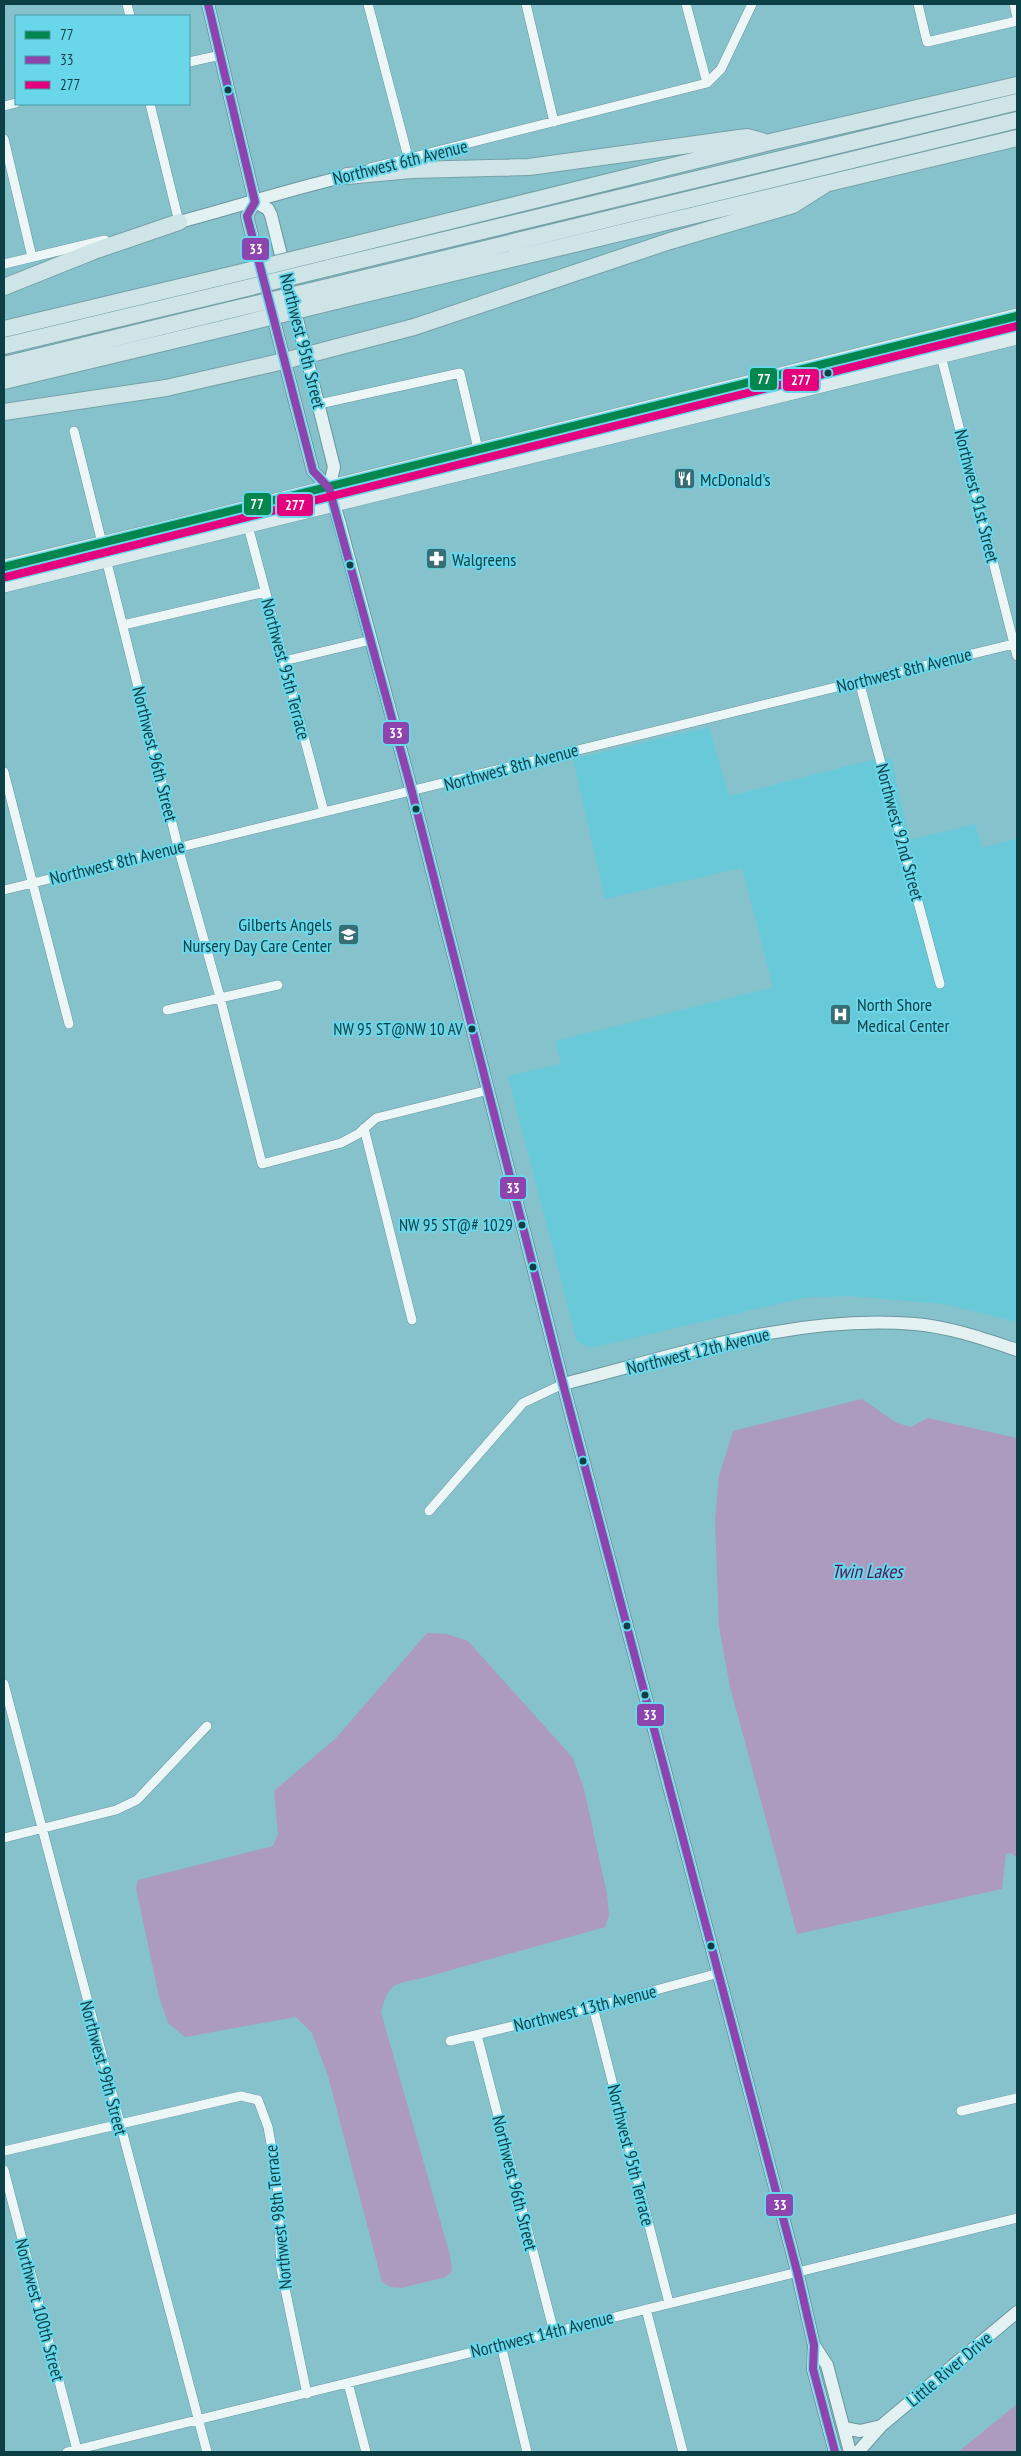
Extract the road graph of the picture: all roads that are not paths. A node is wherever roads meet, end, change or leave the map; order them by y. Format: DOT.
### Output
graph roads {
  1 [pos="208,4"];
  2 [pos="368,4"];
  3 [pos="526,4"];
  4 [pos="686,4"];
  5 [pos="752,4"];
  6 [pos="918,4"];
  7 [pos="1014,4"];
  8 [pos="1017,17"];
  9 [pos="1017,20"];
  10 [pos="221,54"];
  11 [pos="190,62"];
  12 [pos="707,83"];
  13 [pos="1017,85"];
  14 [pos="1017,102"];
  15 [pos="150,105"];
  16 [pos="1017,120"];
  17 [pos="554,122"];
  18 [pos="1017,138"];
  19 [pos="4,139"];
  20 [pos="770,142"];
  21 [pos="408,157"];
  22 [pos="347,176"];
  23 [pos="826,184"];
  24 [pos="256,202"];
  25 [pos="180,222"];
  26 [pos="32,257"];
  27 [pos="326,260"];
  28 [pos="4,264"];
  29 [pos="224,285"];
  30 [pos="4,287"];
  31 [pos="334,293"];
  32 [pos="1017,316"];
  33 [pos="232,318"];
  34 [pos="4,329"];
  35 [pos="936,336"];
  36 [pos="1017,337"];
  37 [pos="4,346"];
  38 [pos="306,355"];
  39 [pos="941,356"];
  40 [pos="284,361"];
  41 [pos="4,365"];
  42 [pos="4,381"];
  43 [pos="707,392"];
  44 [pos="319,404"];
  45 [pos="4,412"];
  46 [pos="604,418"];
  47 [pos="654,426"];
  48 [pos="74,431"];
  49 [pos="478,449"];
  50 [pos="526,457"];
  51 [pos="329,488"];
  52 [pos="334,505"];
  53 [pos="248,526"];
  54 [pos="103,544"];
  55 [pos="107,560"];
  56 [pos="22,562"];
  57 [pos="4,567"];
  58 [pos="4,576"];
  59 [pos="4,585"];
  60 [pos="265,592"];
  61 [pos="124,625"];
  62 [pos="371,640"];
  63 [pos="1016,643"];
  64 [pos="1017,656"];
  65 [pos="284,662"];
  66 [pos="860,681"];
  67 [pos="4,772"];
  68 [pos="412,792"];
  69 [pos="324,812"];
  70 [pos="178,847"];
  71 [pos="33,883"];
  72 [pos="4,890"];
  73 [pos="940,984"];
  74 [pos="278,985"];
  75 [pos="220,997"];
  76 [pos="167,1010"];
  77 [pos="68,1024"];
  78 [pos="489,1090"];
  79 [pos="364,1128"];
  80 [pos="412,1320"];
  81 [pos="1017,1350"];
  82 [pos="563,1384"];
  83 [pos="429,1511"];
  84 [pos="4,1684"];
  85 [pos="207,1726"];
  86 [pos="42,1828"];
  87 [pos="4,1838"];
  88 [pos="719,1973"];
  89 [pos="593,2007"];
  90 [pos="477,2035"];
  91 [pos="450,2041"];
  92 [pos="1017,2098"];
  93 [pos="961,2111"];
  94 [pos="118,2124"];
  95 [pos="4,2151"];
  96 [pos="4,2170"];
  97 [pos="1017,2218"];
  98 [pos="797,2271"];
  99 [pos="669,2303"];
  100 [pos="646,2309"];
  101 [pos="1017,2312"];
  102 [pos="554,2332"];
  103 [pos="501,2345"];
  104 [pos="814,2346"];
  105 [pos="348,2383"];
  106 [pos="307,2394"];
  107 [pos="199,2420"];
  108 [pos="880,2426"];
  109 [pos="844,2428"];
  110 [pos="77,2450"];
  111 [pos="832,2450"];
  112 [pos="67,2452"];
  113 [pos="207,2452"];
  114 [pos="366,2452"];
  115 [pos="527,2452"];
  116 [pos="683,2452"];
  117 [pos="850,2452"];
  118 [pos="858,2452"];
  1 -- 10 [label="main road, Northwest 95th Street"];
  2 -- 21 [label="street"];
  3 -- 17 [label="street"];
  4 -- 12 [label="street"];
  5 -- 12 [label="street"];
  6 -- 9 [label="street"];
  7 -- 8 [label="street"];
  10 -- 11 [label="street"];
  10 -- 24 [label="main road, Northwest 95th Street"];
  12 -- 17 [label="street, Northwest 6th Avenue"];
  13 -- 20 [label="highway"];
  14 -- 27 [label="highway"];
  15 -- 25 [label="street"];
  16 -- 31 [label="highway"];
  17 -- 21 [label="street, Northwest 6th Avenue"];
  18 -- 23 [label="highway"];
  19 -- 26 [label="street"];
  20 -- 22 [label="highway"];
  20 -- 27 [label="highway"];
  21 -- 22 [label="street, Northwest 6th Avenue"];
  22 -- 24 [label="main road, Northwest 6th Avenue"];
  23 -- 31 [label="highway"];
  23 -- 38 [label="highway"];
  24 -- 25 [label="main road, Northwest 6th Avenue"];
  24 -- 38 [label="main road, Northwest 95th Street"];
  24 -- 40 [label="main road, Northwest 95th Street"];
  25 -- 26 [label="street, Northwest 6th Avenue"];
  25 -- 30 [label="highway"];
  26 -- 28 [label="street, Northwest 6th Avenue"];
  27 -- 29 [label="highway, bridge"];
  29 -- 34 [label="highway"];
  29 -- 37 [label="highway"];
  31 -- 33 [label="highway, bridge"];
  32 -- 35 [label="main road"];
  33 -- 41 [label="highway"];
  33 -- 42 [label="highway"];
  35 -- 39 [label="street, Northwest 91st Street"];
  35 -- 43 [label="main road"];
  36 -- 39 [label="main road"];
  38 -- 40 [label="highway"];
  38 -- 44 [label="main road, Northwest 95th Street"];
  39 -- 47 [label="main road"];
  39 -- 63 [label="street, Northwest 91st Street"];
  40 -- 45 [label="highway"];
  40 -- 51 [label="main road, Northwest 95th Street"];
  43 -- 46 [label="main road"];
  43 -- 47 [label="main road"];
  44 -- 49 [label="street"];
  44 -- 51 [label="main road, Northwest 95th Street"];
  46 -- 49 [label="main road"];
  46 -- 50 [label="main road"];
  47 -- 50 [label="main road"];
  48 -- 54 [label="street, Northwest 96th Street"];
  49 -- 51 [label="main road"];
  50 -- 52 [label="main road"];
  51 -- 52 [label="main road, Northwest 95th Street"];
  51 -- 54 [label="main road"];
  52 -- 53 [label="main road"];
  52 -- 62 [label="main road, Northwest 95th Street"];
  53 -- 55 [label="main road"];
  53 -- 60 [label="street, Northwest 95th Terrace"];
  54 -- 55 [label="street, Northwest 96th Street"];
  54 -- 56 [label="main road"];
  55 -- 59 [label="main road"];
  55 -- 61 [label="street, Northwest 96th Street"];
  56 -- 57 [label="main road"];
  56 -- 58 [label="main road"];
  60 -- 61 [label="street"];
  60 -- 65 [label="street, Northwest 95th Terrace"];
  61 -- 70 [label="street, Northwest 96th Street"];
  62 -- 65 [label="street"];
  62 -- 68 [label="main road, Northwest 95th Street"];
  63 -- 64 [label="street, Northwest 91st Street"];
  63 -- 66 [label="street, Northwest 8th Avenue"];
  65 -- 69 [label="street, Northwest 95th Terrace"];
  66 -- 68 [label="street, Northwest 8th Avenue"];
  66 -- 73 [label="street, Northwest 92nd Street"];
  67 -- 71 [label="street"];
  68 -- 69 [label="street, Northwest 8th Avenue"];
  68 -- 78 [label="main road, Northwest 95th Street"];
  69 -- 70 [label="street, Northwest 8th Avenue"];
  70 -- 71 [label="street, Northwest 8th Avenue"];
  70 -- 75 [label="street, Northwest 96th Street"];
  71 -- 72 [label="street, Northwest 8th Avenue"];
  71 -- 77 [label="street"];
  74 -- 75 [label="street"];
  75 -- 76 [label="street"];
  75 -- 79 [label="street, Northwest 96th Street"];
  78 -- 79 [label="street"];
  78 -- 82 [label="main road, Northwest 95th Street"];
  79 -- 80 [label="street"];
  81 -- 82 [label="main road, Northwest 12th Avenue"];
  82 -- 83 [label="street, Northwest 12th Avenue"];
  82 -- 88 [label="main road, Northwest 95th Street"];
  84 -- 86 [label="street, Northwest 99th Street"];
  85 -- 86 [label="street"];
  86 -- 87 [label="street"];
  86 -- 94 [label="street, Northwest 99th Street"];
  88 -- 89 [label="street, Northwest 13th Avenue"];
  88 -- 98 [label="main road, Northwest 95th Street"];
  89 -- 90 [label="street, Northwest 13th Avenue"];
  89 -- 99 [label="street, Northwest 95th Terrace"];
  90 -- 91 [label="street, Northwest 13th Avenue"];
  90 -- 102 [label="street, Northwest 96th Street"];
  92 -- 93 [label="street"];
  94 -- 95 [label="street"];
  94 -- 106 [label="street, Northwest 98th Terrace"];
  94 -- 107 [label="street, Northwest 99th Street"];
  96 -- 110 [label="street, Northwest 100th Street"];
  97 -- 98 [label="street, Northwest 14th Avenue"];
  98 -- 99 [label="street, Northwest 14th Avenue"];
  98 -- 104 [label="main road, Northwest 95th Street"];
  99 -- 100 [label="street, Northwest 14th Avenue"];
  100 -- 102 [label="street, Northwest 14th Avenue"];
  100 -- 116 [label="street"];
  101 -- 108 [label="main road, Little River Drive"];
  102 -- 103 [label="street, Northwest 14th Avenue"];
  103 -- 105 [label="street, Northwest 14th Avenue"];
  103 -- 115 [label="street"];
  104 -- 109 [label="main road, Northwest 95th Street"];
  104 -- 111 [label="main road, Northwest 95th Street"];
  105 -- 106 [label="street, Northwest 14th Avenue"];
  105 -- 114 [label="street"];
  106 -- 107 [label="street, Northwest 14th Avenue"];
  107 -- 110 [label="street, Northwest 14th Avenue"];
  107 -- 113 [label="street, Northwest 99th Street"];
  108 -- 109 [label="main road, Little River Drive"];
  108 -- 118 [label="main road, Little River Drive"];
  109 -- 117 [label="main road, Northwest 95th Street"];
  110 -- 112 [label="street, Northwest 14th Avenue"];
}
